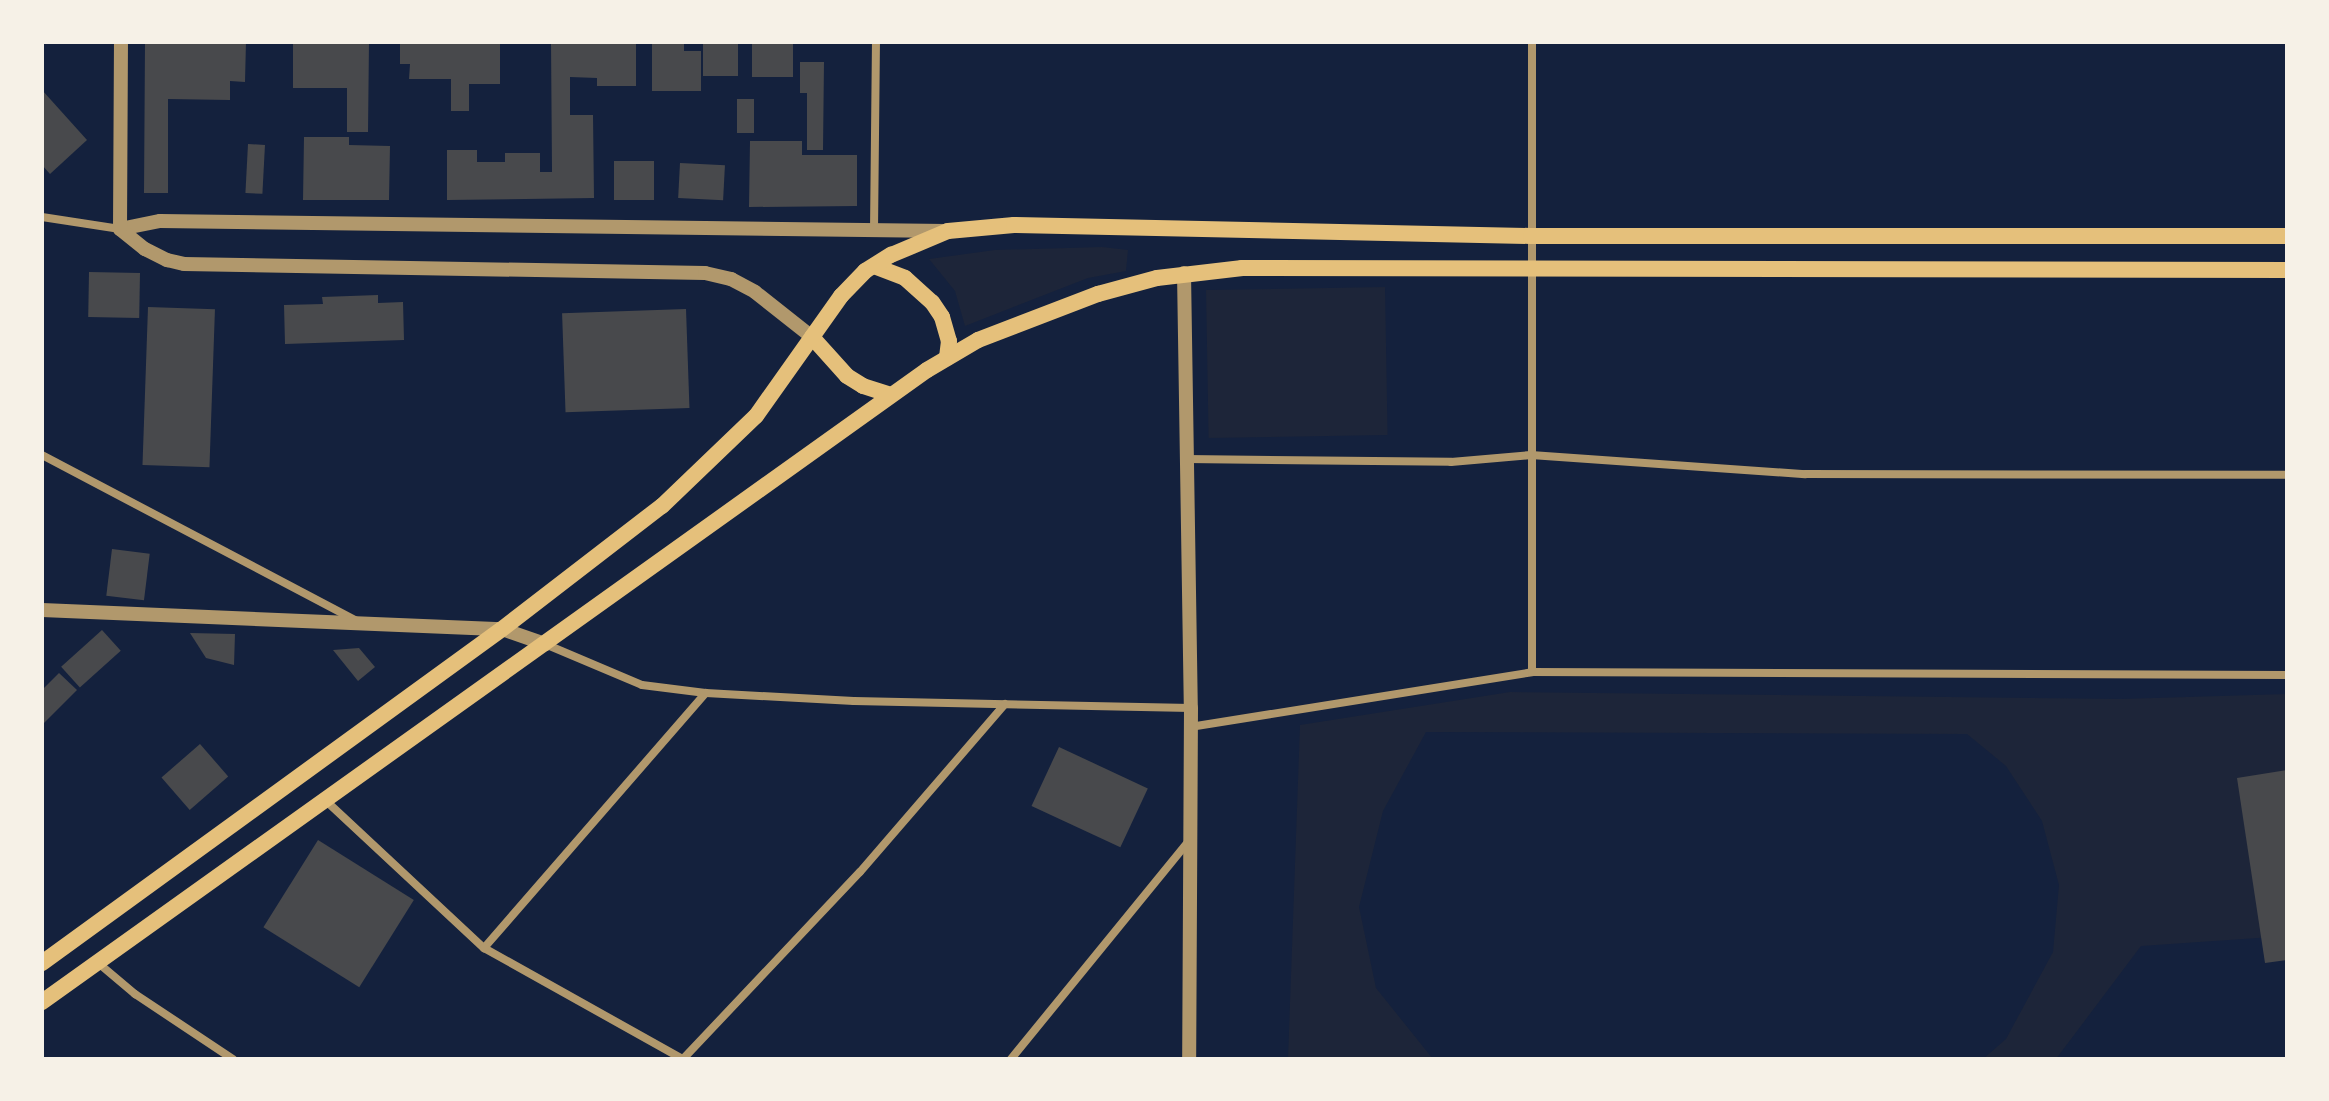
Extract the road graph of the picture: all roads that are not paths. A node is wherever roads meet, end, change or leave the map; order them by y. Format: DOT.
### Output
graph roads {
  1 [pos="121,42"];
  2 [pos="876,42"];
  3 [pos="1532,42"];
  4 [pos="42,217"];
  5 [pos="120,229"];
  6 [pos="874,230"];
  7 [pos="948,231"];
  8 [pos="1531,236"];
  9 [pos="2287,236"];
  10 [pos="874,266"];
  11 [pos="1531,266"];
  12 [pos="2287,270"];
  13 [pos="1184,273"];
  14 [pos="812,337"];
  15 [pos="947,358"];
  16 [pos="891,395"];
  17 [pos="42,455"];
  18 [pos="1531,455"];
  19 [pos="1185,459"];
  20 [pos="2287,475"];
  21 [pos="42,610"];
  22 [pos="361,623"];
  23 [pos="502,629"];
  24 [pos="545,644"];
  25 [pos="1532,672"];
  26 [pos="2287,675"];
  27 [pos="706,693"];
  28 [pos="1005,704"];
  29 [pos="1191,708"];
  30 [pos="1190,727"];
  31 [pos="324,799"];
  32 [pos="1189,841"];
  33 [pos="484,948"];
  34 [pos="97,962"];
  35 [pos="42,963"];
  36 [pos="42,1002"];
  37 [pos="233,1059"];
  38 [pos="683,1059"];
  39 [pos="1011,1059"];
  40 [pos="1189,1059"];
  1 -- 5 [label="street"];
  2 -- 6 [label="street"];
  3 -- 8 [label="street"];
  4 -- 5 [label="street"];
  5 -- 6 [label="street"];
  5 -- 14 [label="street"];
  6 -- 7 [label="street"];
  7 -- 8 [label="main road"];
  7 -- 10 [label="main road"];
  8 -- 9 [label="main road"];
  8 -- 11 [label="street"];
  10 -- 14 [label="main road"];
  10 -- 15 [label="main road"];
  11 -- 12 [label="main road"];
  11 -- 13 [label="main road"];
  11 -- 18 [label="street"];
  13 -- 15 [label="main road"];
  13 -- 19 [label="street"];
  14 -- 16 [label="main road"];
  14 -- 23 [label="main road"];
  15 -- 16 [label="main road"];
  16 -- 24 [label="main road"];
  17 -- 22 [label="street"];
  18 -- 19 [label="street"];
  18 -- 20 [label="street"];
  18 -- 25 [label="street"];
  19 -- 29 [label="street"];
  21 -- 22 [label="street"];
  22 -- 23 [label="street"];
  23 -- 24 [label="street"];
  23 -- 35 [label="main road"];
  24 -- 27 [label="street"];
  24 -- 31 [label="main road"];
  25 -- 26 [label="street"];
  25 -- 30 [label="street"];
  27 -- 28 [label="street"];
  27 -- 33 [label="street"];
  28 -- 29 [label="street"];
  28 -- 38 [label="street"];
  29 -- 30 [label="street"];
  30 -- 32 [label="street"];
  31 -- 33 [label="street"];
  31 -- 34 [label="main road"];
  32 -- 39 [label="street"];
  32 -- 40 [label="street"];
  33 -- 38 [label="street"];
  34 -- 36 [label="main road"];
  34 -- 37 [label="street"];
}
